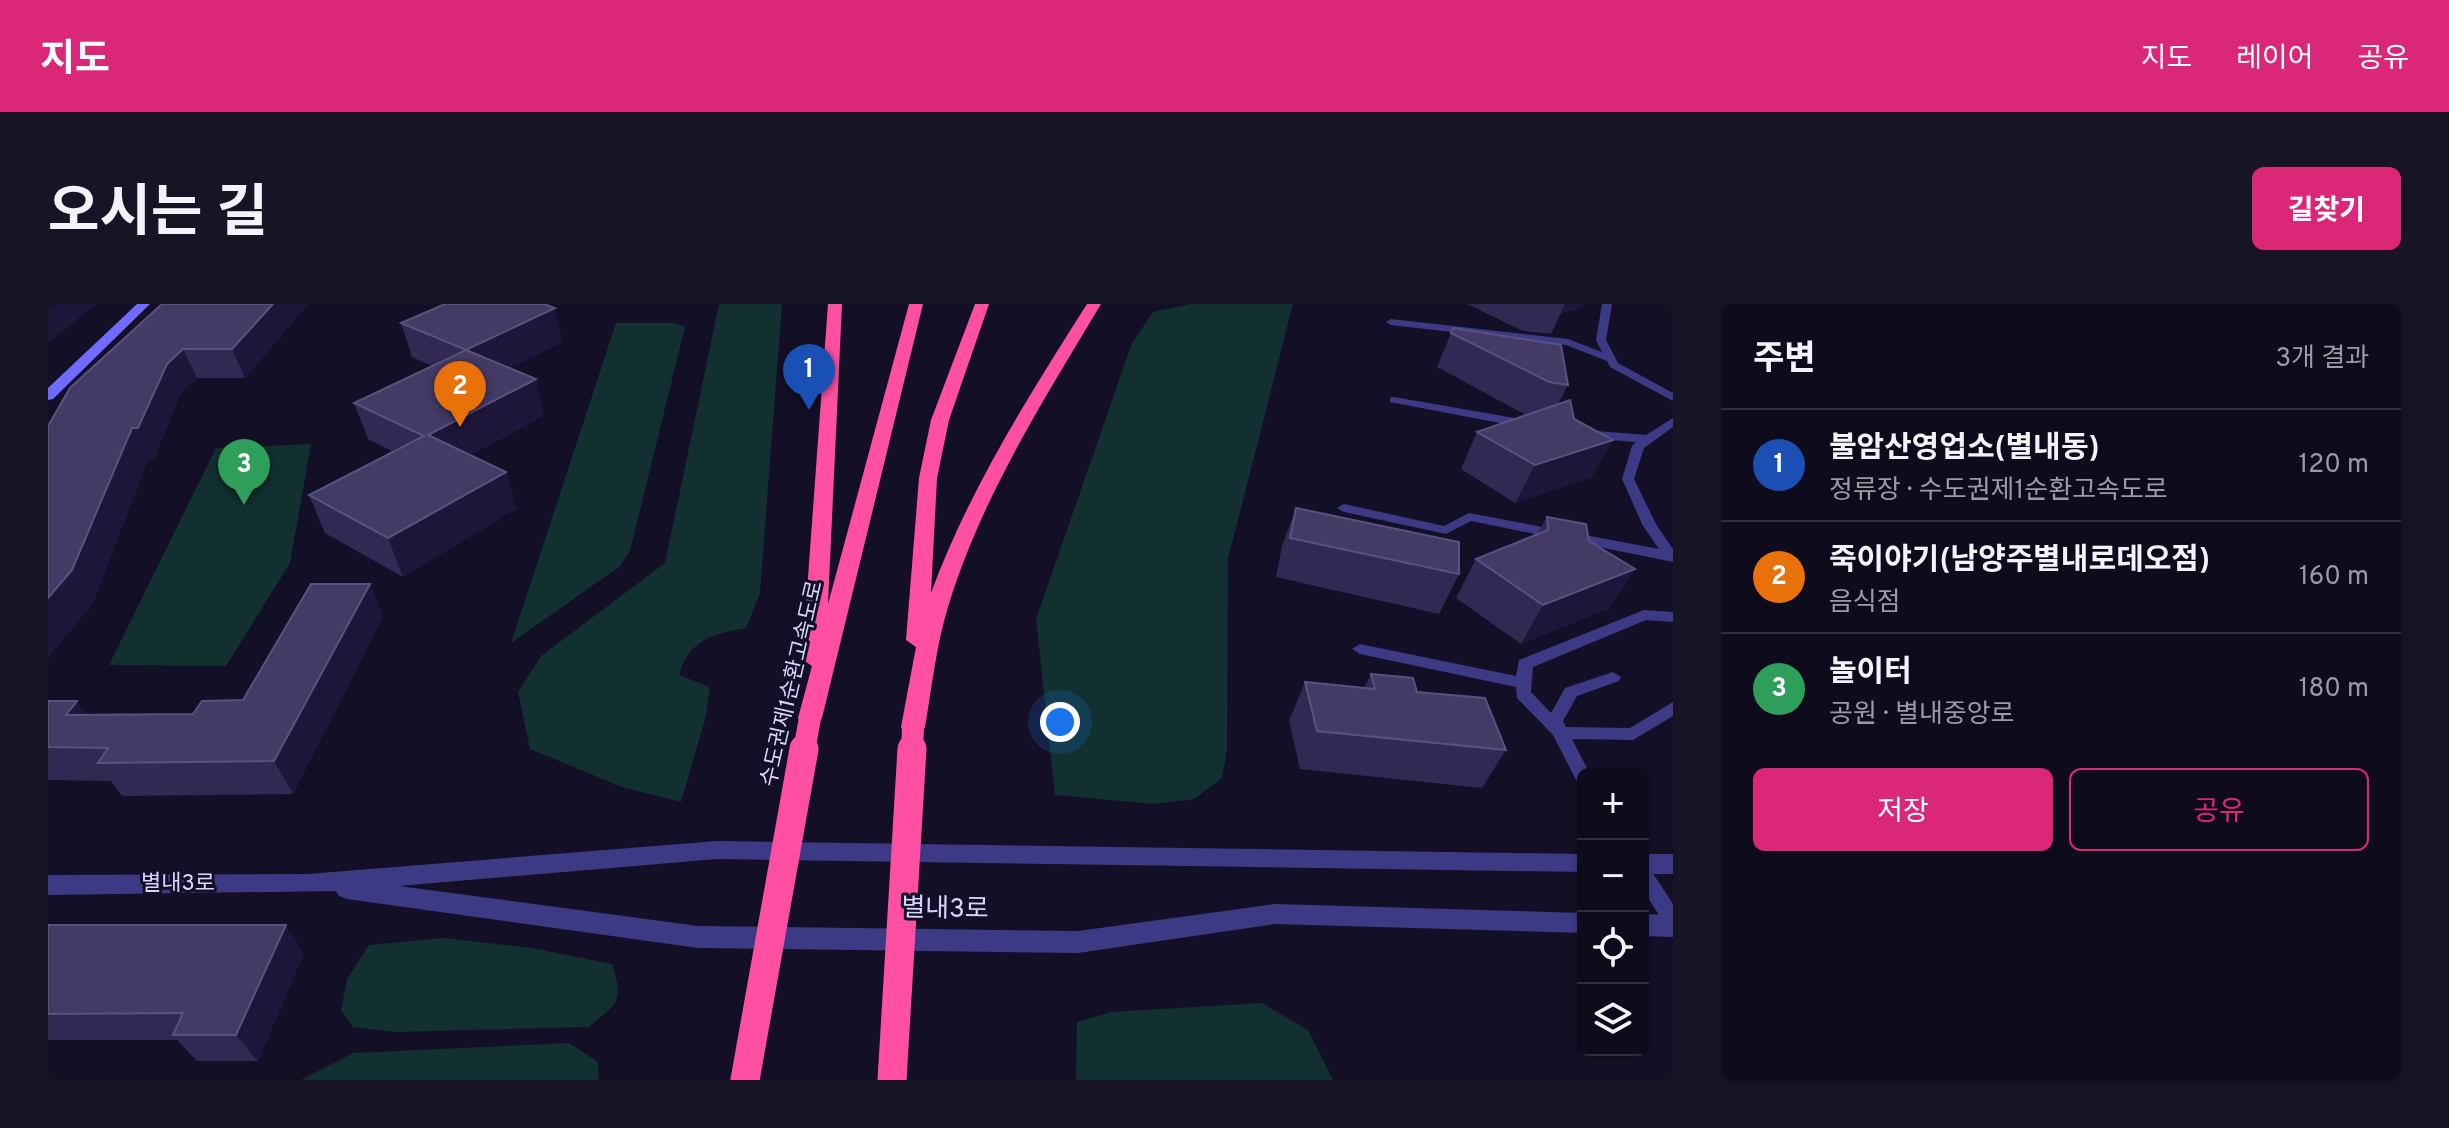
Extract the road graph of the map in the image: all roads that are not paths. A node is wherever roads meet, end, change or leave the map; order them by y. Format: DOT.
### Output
graph roads {
  1 [pos="144,304"];
  2 [pos="835,304"];
  3 [pos="916,304"];
  4 [pos="982,304"];
  5 [pos="1094,304"];
  6 [pos="1607,304"];
  7 [pos="1391,322"];
  8 [pos="1611,359"];
  9 [pos="48,396"];
  10 [pos="1673,398"];
  11 [pos="1394,400"];
  12 [pos="1673,422"];
  13 [pos="1548,428"];
  14 [pos="1578,433"];
  15 [pos="1647,439"];
  16 [pos="1344,508"];
  17 [pos="1672,557"];
  18 [pos="1673,617"];
  19 [pos="1360,649"];
  20 [pos="1613,677"];
  21 [pos="1523,683"];
  22 [pos="1673,708"];
  23 [pos="810,718"];
  24 [pos="913,727"];
  25 [pos="1562,733"];
  26 [pos="1579,768"];
  27 [pos="1577,863"];
  28 [pos="1649,864"];
  29 [pos="1673,864"];
  30 [pos="308,884"];
  31 [pos="1649,884"];
  32 [pos="48,885"];
  33 [pos="1577,923"];
  34 [pos="1673,923"];
  35 [pos="1649,925"];
  36 [pos="745,1080"];
  37 [pos="892,1080"];
  1 -- 9 [label="street"];
  2 -- 23 [label="highway"];
  3 -- 23 [label="highway, 수도권제1순환고속도로"];
  4 -- 24 [label="highway"];
  5 -- 24 [label="highway"];
  6 -- 8 [label="lane"];
  7 -- 8 [label="lane"];
  8 -- 10 [label="lane"];
  11 -- 13 [label="lane"];
  12 -- 15 [label="lane"];
  14 -- 15 [label="lane"];
  15 -- 17 [label="lane"];
  16 -- 17 [label="lane"];
  18 -- 21 [label="lane"];
  19 -- 21 [label="lane"];
  20 -- 25 [label="lane"];
  21 -- 25 [label="lane"];
  22 -- 25 [label="lane"];
  23 -- 36 [label="highway, 수도권제1순환고속도로, bridge"];
  24 -- 37 [label="highway, bridge"];
  25 -- 26 [label="lane"];
  27 -- 30 [label="street, 별내3로"];
  28 -- 29 [label="street"];
  30 -- 32 [label="street, 별내3로"];
  30 -- 33 [label="street, 별내3로"];
  31 -- 34 [label="lane"];
  34 -- 35 [label="street"];
}
